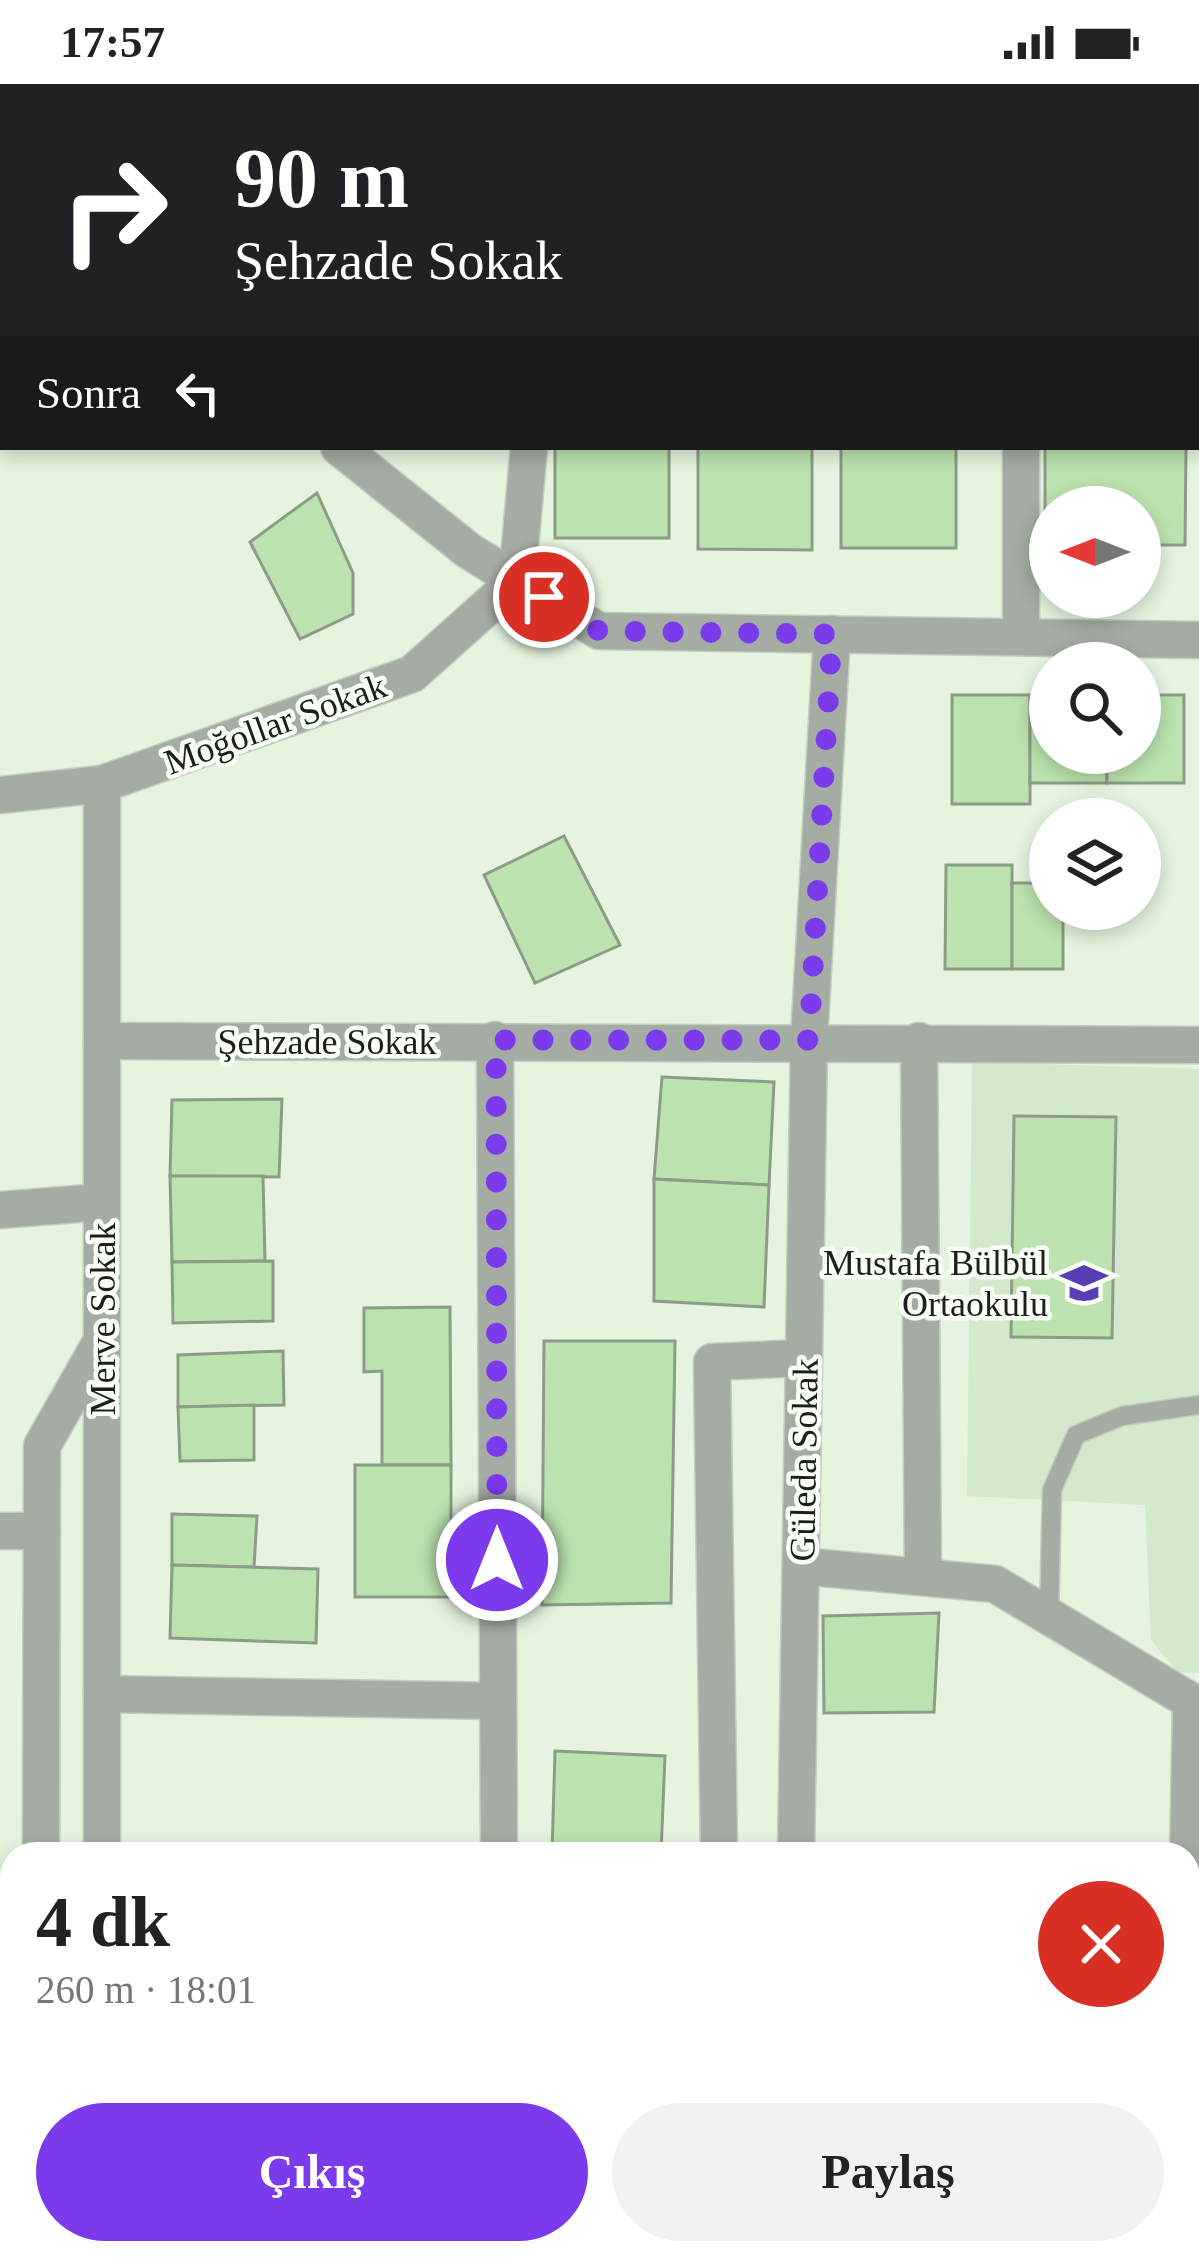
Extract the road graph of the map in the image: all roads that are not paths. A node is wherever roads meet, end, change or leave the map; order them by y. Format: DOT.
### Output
graph roads {
  1 [pos="343,450"];
  2 [pos="530,450"];
  3 [pos="1021,450"];
  4 [pos="517,580"];
  5 [pos="832,634"];
  6 [pos="1021,637"];
  7 [pos="1199,640"];
  8 [pos="102,784"];
  9 [pos="0,795"];
  10 [pos="496,1040"];
  11 [pos="809,1040"];
  12 [pos="102,1041"];
  13 [pos="919,1041"];
  14 [pos="1199,1045"];
  15 [pos="102,1202"];
  16 [pos="0,1210"];
  17 [pos="102,1341"];
  18 [pos="804,1358"];
  19 [pos="1199,1405"];
  20 [pos="42,1531"];
  21 [pos="0,1532"];
  22 [pos="801,1566"];
  23 [pos="922,1577"];
  24 [pos="1049,1618"];
  25 [pos="102,1694"];
  26 [pos="498,1701"];
  27 [pos="1195,1706"];
  28 [pos="41,1842"];
  29 [pos="102,1842"];
  30 [pos="499,1842"];
  31 [pos="719,1842"];
  32 [pos="796,1842"];
  33 [pos="1189,1842"];
  1 -- 4 [label="street"];
  2 -- 4 [label="street"];
  3 -- 6 [label="street"];
  4 -- 5 [label="street"];
  4 -- 8 [label="street, Moğollar Sokak"];
  5 -- 6 [label="street"];
  5 -- 11 [label="street, Güleda Sokak"];
  6 -- 7 [label="street"];
  8 -- 9 [label="street, Moğollar Sokak"];
  8 -- 12 [label="street, Merve Sokak"];
  10 -- 11 [label="street, Şehzade Sokak"];
  10 -- 12 [label="street, Şehzade Sokak"];
  10 -- 26 [label="street"];
  11 -- 13 [label="street, Şehzade Sokak"];
  11 -- 18 [label="street, Güleda Sokak"];
  12 -- 15 [label="street, Merve Sokak"];
  13 -- 14 [label="street, Şehzade Sokak"];
  13 -- 23 [label="street"];
  15 -- 16 [label="street"];
  15 -- 17 [label="street, Merve Sokak"];
  17 -- 20 [label="street"];
  17 -- 25 [label="street, Merve Sokak"];
  18 -- 22 [label="street, Güleda Sokak"];
  18 -- 31 [label="street"];
  19 -- 24 [label="lane"];
  20 -- 21 [label="street"];
  20 -- 28 [label="street"];
  22 -- 23 [label="street"];
  22 -- 32 [label="street, Güleda Sokak"];
  23 -- 24 [label="street"];
  24 -- 27 [label="street"];
  25 -- 26 [label="street"];
  25 -- 29 [label="street, Merve Sokak"];
  26 -- 30 [label="street"];
  27 -- 33 [label="street"];
}
